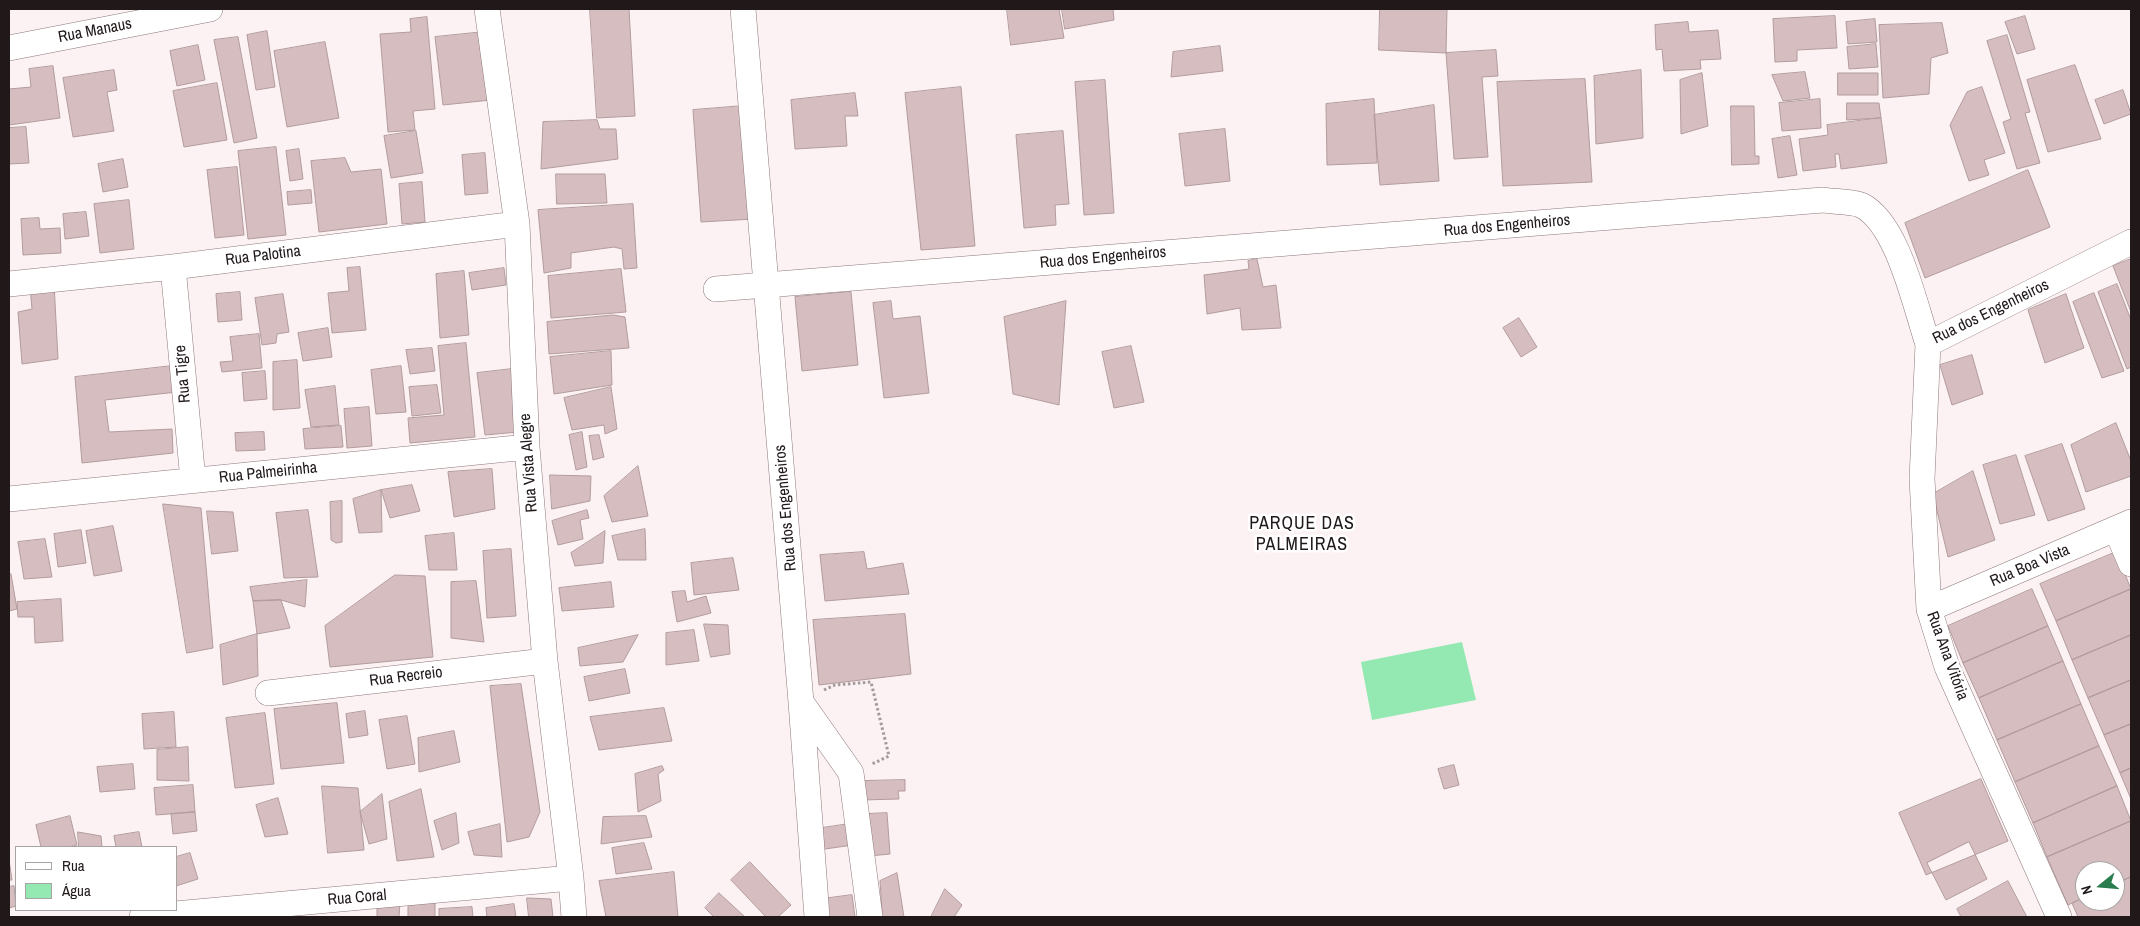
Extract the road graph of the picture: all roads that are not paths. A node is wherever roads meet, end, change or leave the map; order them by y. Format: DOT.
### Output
graph roads {
  1 [pos="210,9"];
  2 [pos="487,9"];
  3 [pos="743,9"];
  4 [pos="9,48"];
  5 [pos="517,224"];
  6 [pos="2131,242"];
  7 [pos="173,267"];
  8 [pos="9,284"];
  9 [pos="767,285"];
  10 [pos="716,289"];
  11 [pos="1928,344"];
  12 [pos="527,447"];
  13 [pos="193,480"];
  14 [pos="9,499"];
  15 [pos="2124,526"];
  16 [pos="2131,564"];
  17 [pos="1928,609"];
  18 [pos="545,661"];
  19 [pos="268,693"];
  20 [pos="801,702"];
  21 [pos="571,878"];
  22 [pos="142,917"];
  23 [pos="574,917"];
  24 [pos="817,917"];
  25 [pos="870,917"];
  26 [pos="2059,917"];
  1 -- 4 [label="street, Rua Manaus"];
  2 -- 5 [label="street, Rua Vista Alegre"];
  3 -- 9 [label="street, Rua dos Engenheiros"];
  5 -- 7 [label="street, Rua Palotina"];
  5 -- 12 [label="street, Rua Vista Alegre"];
  6 -- 11 [label="street, Rua dos Engenheiros"];
  7 -- 8 [label="street, Rua Palotina"];
  7 -- 13 [label="street, Rua Tigre"];
  9 -- 10 [label="street, Rua dos Engenheiros"];
  9 -- 11 [label="street, Rua dos Engenheiros"];
  9 -- 20 [label="street, Rua dos Engenheiros"];
  11 -- 17 [label="street, Rua Ana Vitória"];
  12 -- 13 [label="street, Rua Palmeirinha"];
  12 -- 18 [label="street, Rua Vista Alegre"];
  13 -- 14 [label="street, Rua Palmeirinha"];
  15 -- 16 [label="street"];
  15 -- 17 [label="street, Rua Boa Vista"];
  17 -- 26 [label="street, Rua Ana Vitória"];
  18 -- 19 [label="street, Rua Recreio"];
  18 -- 21 [label="street, Rua Vista Alegre"];
  20 -- 24 [label="street, Rua dos Engenheiros"];
  20 -- 25 [label="street"];
  21 -- 22 [label="street, Rua Coral"];
  21 -- 23 [label="street, Rua Vista Alegre"];
}
